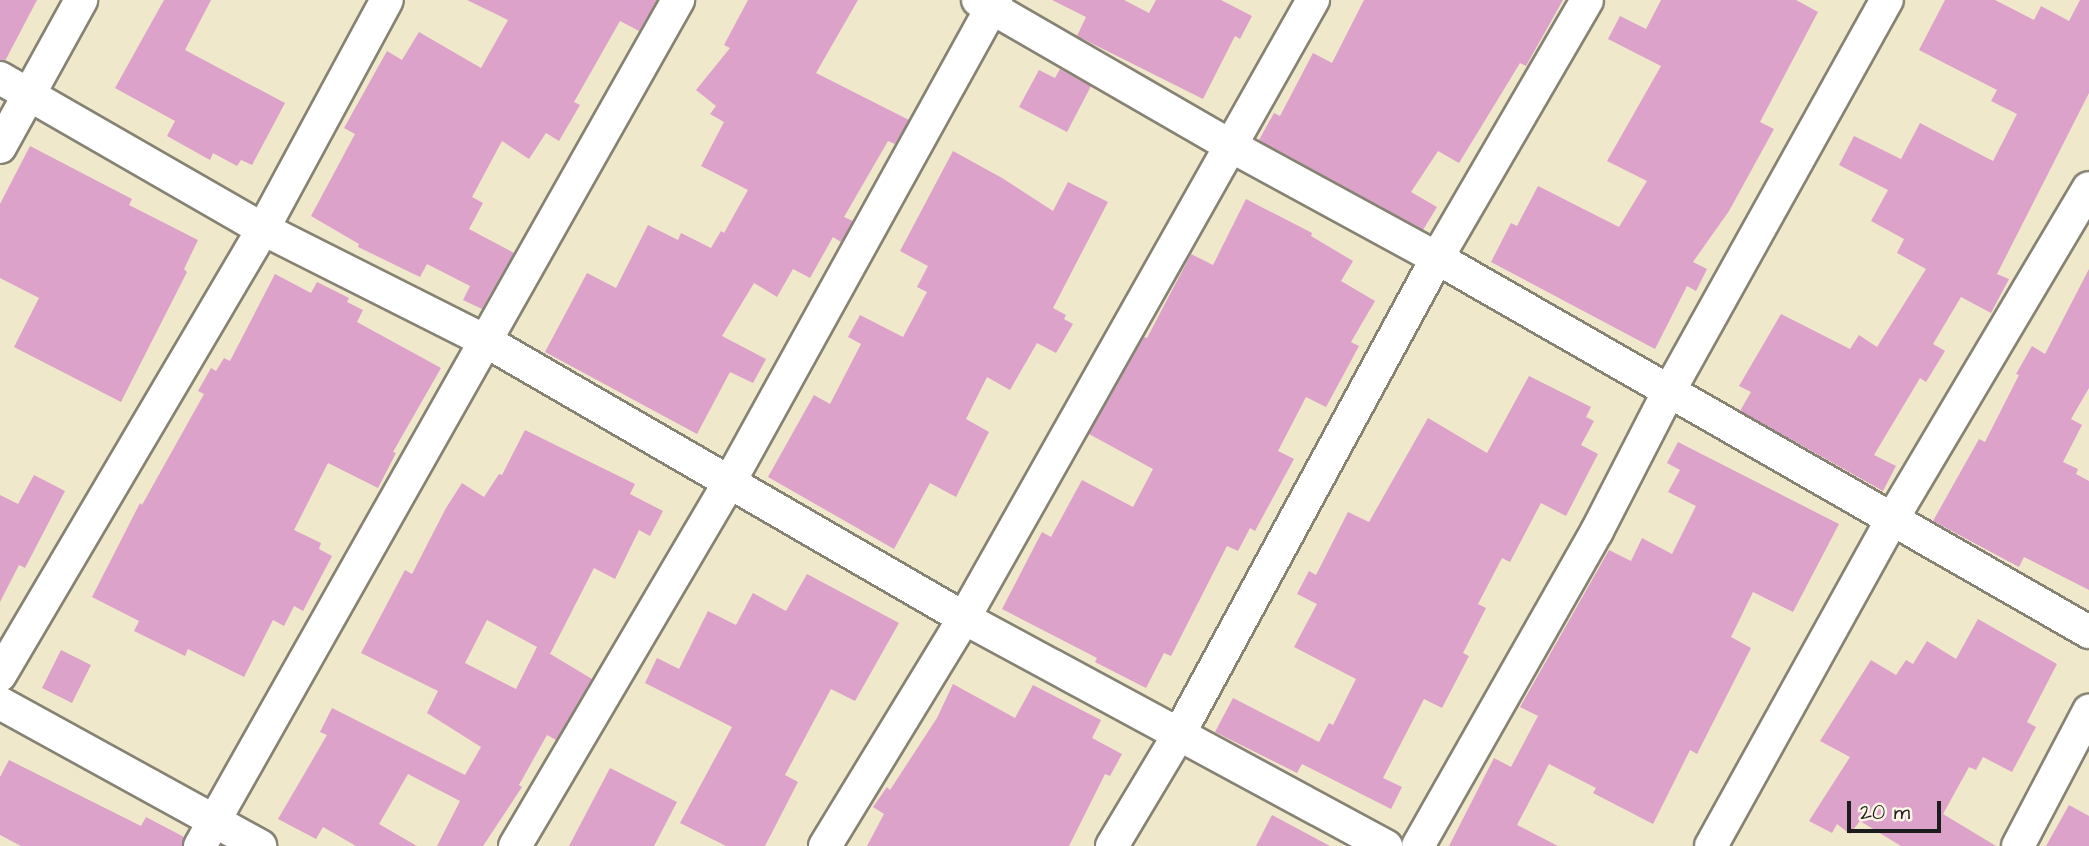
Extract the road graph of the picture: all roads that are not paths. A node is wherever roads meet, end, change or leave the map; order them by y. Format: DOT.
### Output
graph roads {
  1 [pos="81,0"];
  2 [pos="387,0"];
  3 [pos="678,0"];
  4 [pos="1313,0"];
  5 [pos="1587,0"];
  6 [pos="1887,0"];
  7 [pos="988,2"];
  8 [pos="0,78"];
  9 [pos="30,93"];
  10 [pos="0,147"];
  11 [pos="1233,147"];
  12 [pos="2089,188"];
  13 [pos="263,229"];
  14 [pos="1437,258"];
  15 [pos="484,340"];
  16 [pos="1668,393"];
  17 [pos="730,481"];
  18 [pos="1891,521"];
  19 [pos="964,618"];
  20 [pos="2089,632"];
  21 [pos="0,675"];
  22 [pos="0,703"];
  23 [pos="2089,711"];
  24 [pos="1179,734"];
  25 [pos="207,834"];
  26 [pos="260,846"];
  27 [pos="515,846"];
  28 [pos="825,846"];
  29 [pos="1112,846"];
  30 [pos="1386,846"];
  31 [pos="1418,846"];
  32 [pos="1712,846"];
  33 [pos="2018,846"];
  1 -- 9 [label="street"];
  2 -- 13 [label="street"];
  3 -- 15 [label="street"];
  4 -- 11 [label="street"];
  5 -- 14 [label="street"];
  6 -- 16 [label="street"];
  7 -- 11 [label="street"];
  7 -- 17 [label="street"];
  8 -- 9 [label="street"];
  9 -- 10 [label="street"];
  9 -- 13 [label="street"];
  11 -- 14 [label="street"];
  11 -- 19 [label="street"];
  12 -- 18 [label="street"];
  13 -- 15 [label="street"];
  13 -- 21 [label="street"];
  14 -- 16 [label="street"];
  14 -- 24 [label="street"];
  15 -- 17 [label="street"];
  15 -- 25 [label="street"];
  16 -- 18 [label="street"];
  16 -- 31 [label="street"];
  17 -- 19 [label="street"];
  17 -- 27 [label="street"];
  18 -- 20 [label="street"];
  18 -- 32 [label="street"];
  19 -- 24 [label="street"];
  19 -- 28 [label="street"];
  22 -- 25 [label="street"];
  23 -- 33 [label="street"];
  24 -- 29 [label="street"];
  24 -- 30 [label="street"];
  25 -- 26 [label="street"];
}
